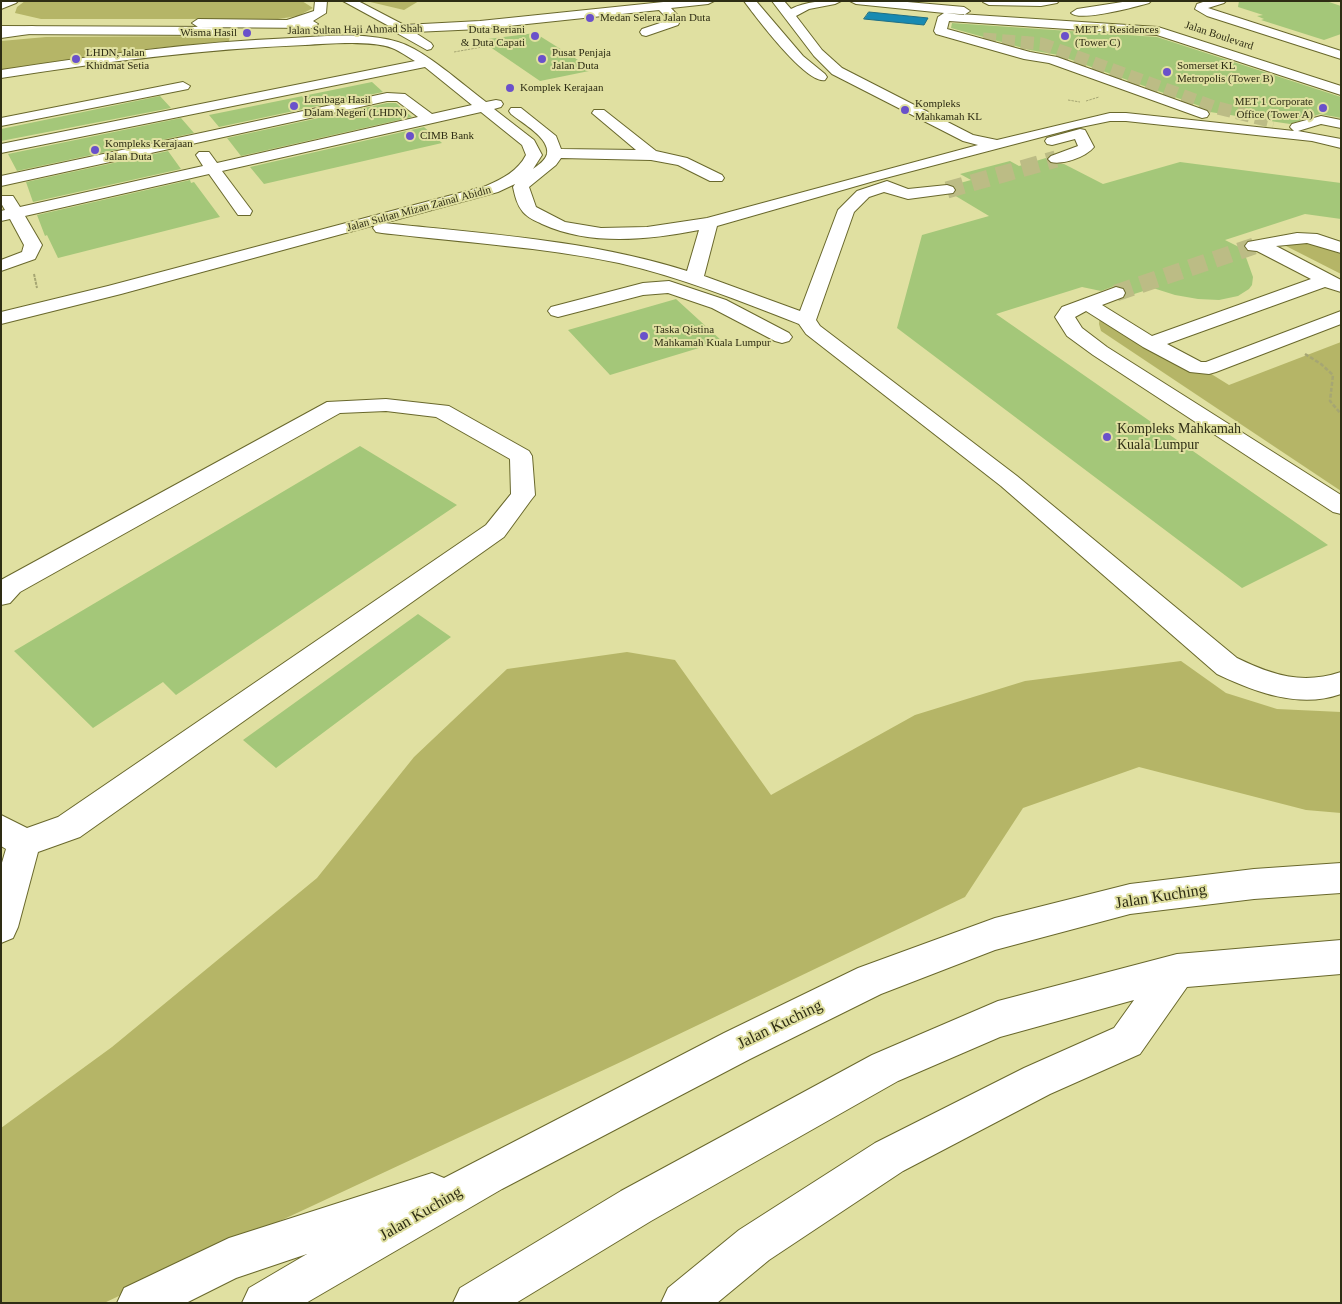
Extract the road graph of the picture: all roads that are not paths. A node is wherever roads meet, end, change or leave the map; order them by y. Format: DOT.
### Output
graph roads {
  1 [pos="12,1"];
  2 [pos="349,1"];
  3 [pos="645,1"];
  4 [pos="778,1"];
  5 [pos="835,1"];
  6 [pos="933,1"];
  7 [pos="1053,1"];
  8 [pos="1220,1"];
  9 [pos="692,2"];
  10 [pos="714,2"];
  11 [pos="1089,2"];
  12 [pos="326,3"];
  13 [pos="976,3"];
  14 [pos="744,4"];
  15 [pos="860,5"];
  16 [pos="1110,5"];
  17 [pos="1,6"];
  18 [pos="662,6"];
  19 [pos="362,7"];
  20 [pos="1149,9"];
  21 [pos="945,13"];
  22 [pos="790,15"];
  23 [pos="1,17"];
  24 [pos="446,20"];
  25 [pos="1,21"];
  26 [pos="21,22"];
  27 [pos="281,23"];
  28 [pos="1075,23"];
  29 [pos="1111,24"];
  30 [pos="480,25"];
  31 [pos="398,26"];
  32 [pos="320,27"];
  33 [pos="360,27"];
  34 [pos="1,30"];
  35 [pos="32,30"];
  36 [pos="646,32"];
  37 [pos="1,34"];
  38 [pos="957,36"];
  39 [pos="330,40"];
  40 [pos="983,40"];
  41 [pos="1341,55"];
  42 [pos="432,58"];
  43 [pos="177,68"];
  44 [pos="1,74"];
  45 [pos="472,78"];
  46 [pos="1341,84"];
  47 [pos="834,85"];
  48 [pos="487,89"];
  49 [pos="1341,91"];
  50 [pos="505,102"];
  51 [pos="412,104"];
  52 [pos="485,106"];
  53 [pos="201,108"];
  54 [pos="598,113"];
  55 [pos="168,116"];
  56 [pos="430,119"];
  57 [pos="1,122"];
  58 [pos="1274,122"];
  59 [pos="1341,124"];
  60 [pos="178,126"];
  61 [pos="1294,126"];
  62 [pos="1078,128"];
  63 [pos="1341,130"];
  64 [pos="1107,132"];
  65 [pos="288,133"];
  66 [pos="188,138"];
  67 [pos="996,144"];
  68 [pos="1341,144"];
  69 [pos="1,149"];
  70 [pos="222,149"];
  71 [pos="555,153"];
  72 [pos="198,154"];
  73 [pos="651,155"];
  74 [pos="1056,159"];
  75 [pos="11,162"];
  76 [pos="214,168"];
  77 [pos="716,178"];
  78 [pos="1,181"];
  79 [pos="521,187"];
  80 [pos="883,188"];
  81 [pos="947,190"];
  82 [pos="24,192"];
  83 [pos="3,194"];
  84 [pos="244,211"];
  85 [pos="8,214"];
  86 [pos="710,223"];
  87 [pos="382,228"];
  88 [pos="1341,248"];
  89 [pos="5,265"];
  90 [pos="694,279"];
  91 [pos="1333,283"];
  92 [pos="114,290"];
  93 [pos="816,292"];
  94 [pos="1116,293"];
  95 [pos="761,302"];
  96 [pos="1087,304"];
  97 [pos="558,311"];
  98 [pos="1341,317"];
  99 [pos="1,318"];
  100 [pos="806,320"];
  101 [pos="782,337"];
  102 [pos="1150,343"];
  103 [pos="1341,506"];
  104 [pos="1,596"];
  105 [pos="1341,683"];
  106 [pos="12,836"];
  107 [pos="1341,878"];
  108 [pos="1,927"];
  109 [pos="1341,957"];
  110 [pos="1177,971"];
  111 [pos="488,1175"];
  112 [pos="139,1303"];
  113 [pos="264,1303"];
  114 [pos="475,1303"];
  115 [pos="683,1303"];
  1 -- 17 [label="main road"];
  2 -- 19 [label="main road, Jalan Sultan Mizan Zainal Abidin"];
  3 -- 24 [label="main road, Jalan Sultan Haji Ahmad Shah"];
  4 -- 22 [label="main road"];
  5 -- 22 [label="main road"];
  6 -- 13 [label="main road"];
  7 -- 13 [label="main road"];
  8 -- 41 [label="main road"];
  9 -- 10 [label="main road, Jalan Sultan Haji Ahmad Shah"];
  9 -- 18 [label="main road, Jalan Sultan Haji Ahmad Shah"];
  11 -- 13 [label="main road"];
  11 -- 16 [label="main road, Jalan Boulevard"];
  12 -- 27 [label="main road"];
  14 -- 47 [label="main road"];
  15 -- 21 [label="main road"];
  16 -- 20 [label="main road, Jalan Boulevard"];
  16 -- 20 [label="main road, Jalan Boulevard"];
  16 -- 28 [label="main road"];
  18 -- 30 [label="main road, Jalan Sultan Haji Ahmad Shah"];
  18 -- 36 [label="main road"];
  19 -- 24 [label="main road"];
  19 -- 31 [label="main road, Jalan Sultan Mizan Zainal Abidin"];
  20 -- 28 [label="main road"];
  20 -- 46 [label="main road, Jalan Boulevard"];
  21 -- 28 [label="main road"];
  21 -- 38 [label="main road"];
  22 -- 67 [label="main road"];
  23 -- 26 [label="main road"];
  24 -- 31 [label="main road, Jalan Sultan Haji Ahmad Shah"];
  25 -- 26 [label="main road, Jalan Sultan Haji Ahmad Shah"];
  26 -- 27 [label="main road, Jalan Sultan Haji Ahmad Shah"];
  27 -- 32 [label="main road, Jalan Sultan Haji Ahmad Shah"];
  28 -- 29 [label="main road"];
  28 -- 49 [label="main road"];
  30 -- 31 [label="main road, Jalan Sultan Haji Ahmad Shah"];
  30 -- 42 [label="main road"];
  31 -- 33 [label="main road, Jalan Sultan Haji Ahmad Shah"];
  31 -- 42 [label="main road, Jalan Sultan Mizan Zainal Abidin"];
  32 -- 33 [label="main road, Jalan Sultan Haji Ahmad Shah"];
  32 -- 35 [label="main road, Jalan Sultan Haji Ahmad Shah"];
  32 -- 39 [label="main road"];
  33 -- 39 [label="main road"];
  34 -- 35 [label="main road, Jalan Sultan Haji Ahmad Shah"];
  35 -- 37 [label="main road"];
  38 -- 40 [label="main road"];
  38 -- 61 [label="main road"];
  39 -- 42 [label="main road, Jalan Sultan Mizan Zainal Abidin"];
  39 -- 43 [label="main road, Jalan Sultan Mizan Zainal Abidin"];
  42 -- 45 [label="main road, Jalan Sultan Mizan Zainal Abidin"];
  42 -- 52 [label="main road, Jalan Sultan Mizan Zainal Abidin"];
  42 -- 53 [label="main road"];
  43 -- 44 [label="main road, Jalan Sultan Mizan Zainal Abidin"];
  43 -- 53 [label="main road"];
  43 -- 57 [label="main road"];
  48 -- 50 [label="main road"];
  50 -- 52 [label="main road"];
  50 -- 71 [label="main road"];
  51 -- 56 [label="main road"];
  51 -- 65 [label="main road"];
  51 -- 66 [label="main road"];
  52 -- 56 [label="main road"];
  52 -- 92 [label="main road, Jalan Sultan Mizan Zainal Abidin"];
  53 -- 55 [label="main road"];
  54 -- 73 [label="main road"];
  55 -- 60 [label="main road"];
  55 -- 69 [label="main road"];
  56 -- 76 [label="main road"];
  58 -- 61 [label="main road"];
  59 -- 61 [label="main road"];
  60 -- 66 [label="main road"];
  60 -- 75 [label="main road"];
  61 -- 63 [label="main road"];
  62 -- 64 [label="main road"];
  62 -- 67 [label="main road"];
  62 -- 68 [label="main road"];
  62 -- 74 [label="main road"];
  62 -- 80 [label="main road"];
  66 -- 72 [label="main road"];
  66 -- 78 [label="main road"];
  67 -- 86 [label="main road"];
  70 -- 72 [label="main road"];
  71 -- 73 [label="main road"];
  71 -- 79 [label="main road, Jalan Sultan Mizan Zainal Abidin"];
  72 -- 76 [label="main road"];
  73 -- 77 [label="main road"];
  76 -- 84 [label="main road"];
  76 -- 85 [label="main road"];
  79 -- 86 [label="main road"];
  79 -- 87 [label="main road, Jalan Sultan Mizan Zainal Abidin"];
  80 -- 81 [label="main road"];
  80 -- 93 [label="main road"];
  82 -- 83 [label="main road"];
  83 -- 85 [label="main road"];
  85 -- 89 [label="main road"];
  86 -- 90 [label="main road"];
  87 -- 90 [label="main road"];
  87 -- 92 [label="main road, Jalan Sultan Mizan Zainal Abidin"];
  88 -- 91 [label="main road"];
  90 -- 95 [label="main road"];
  91 -- 102 [label="main road"];
  92 -- 99 [label="main road, Jalan Sultan Mizan Zainal Abidin"];
  93 -- 95 [label="main road"];
  93 -- 100 [label="main road"];
  94 -- 96 [label="main road"];
  95 -- 100 [label="main road"];
  96 -- 102 [label="main road"];
  96 -- 103 [label="main road"];
  97 -- 101 [label="main road"];
  98 -- 102 [label="main road"];
  100 -- 105 [label="main road"];
  104 -- 106 [label="main road"];
  106 -- 108 [label="main road"];
  107 -- 111 [label="main road, Jalan Kuching"];
  109 -- 110 [label="main road"];
  110 -- 114 [label="main road"];
  110 -- 115 [label="main road"];
  111 -- 112 [label="main road"];
  111 -- 113 [label="main road, Jalan Kuching"];
}
